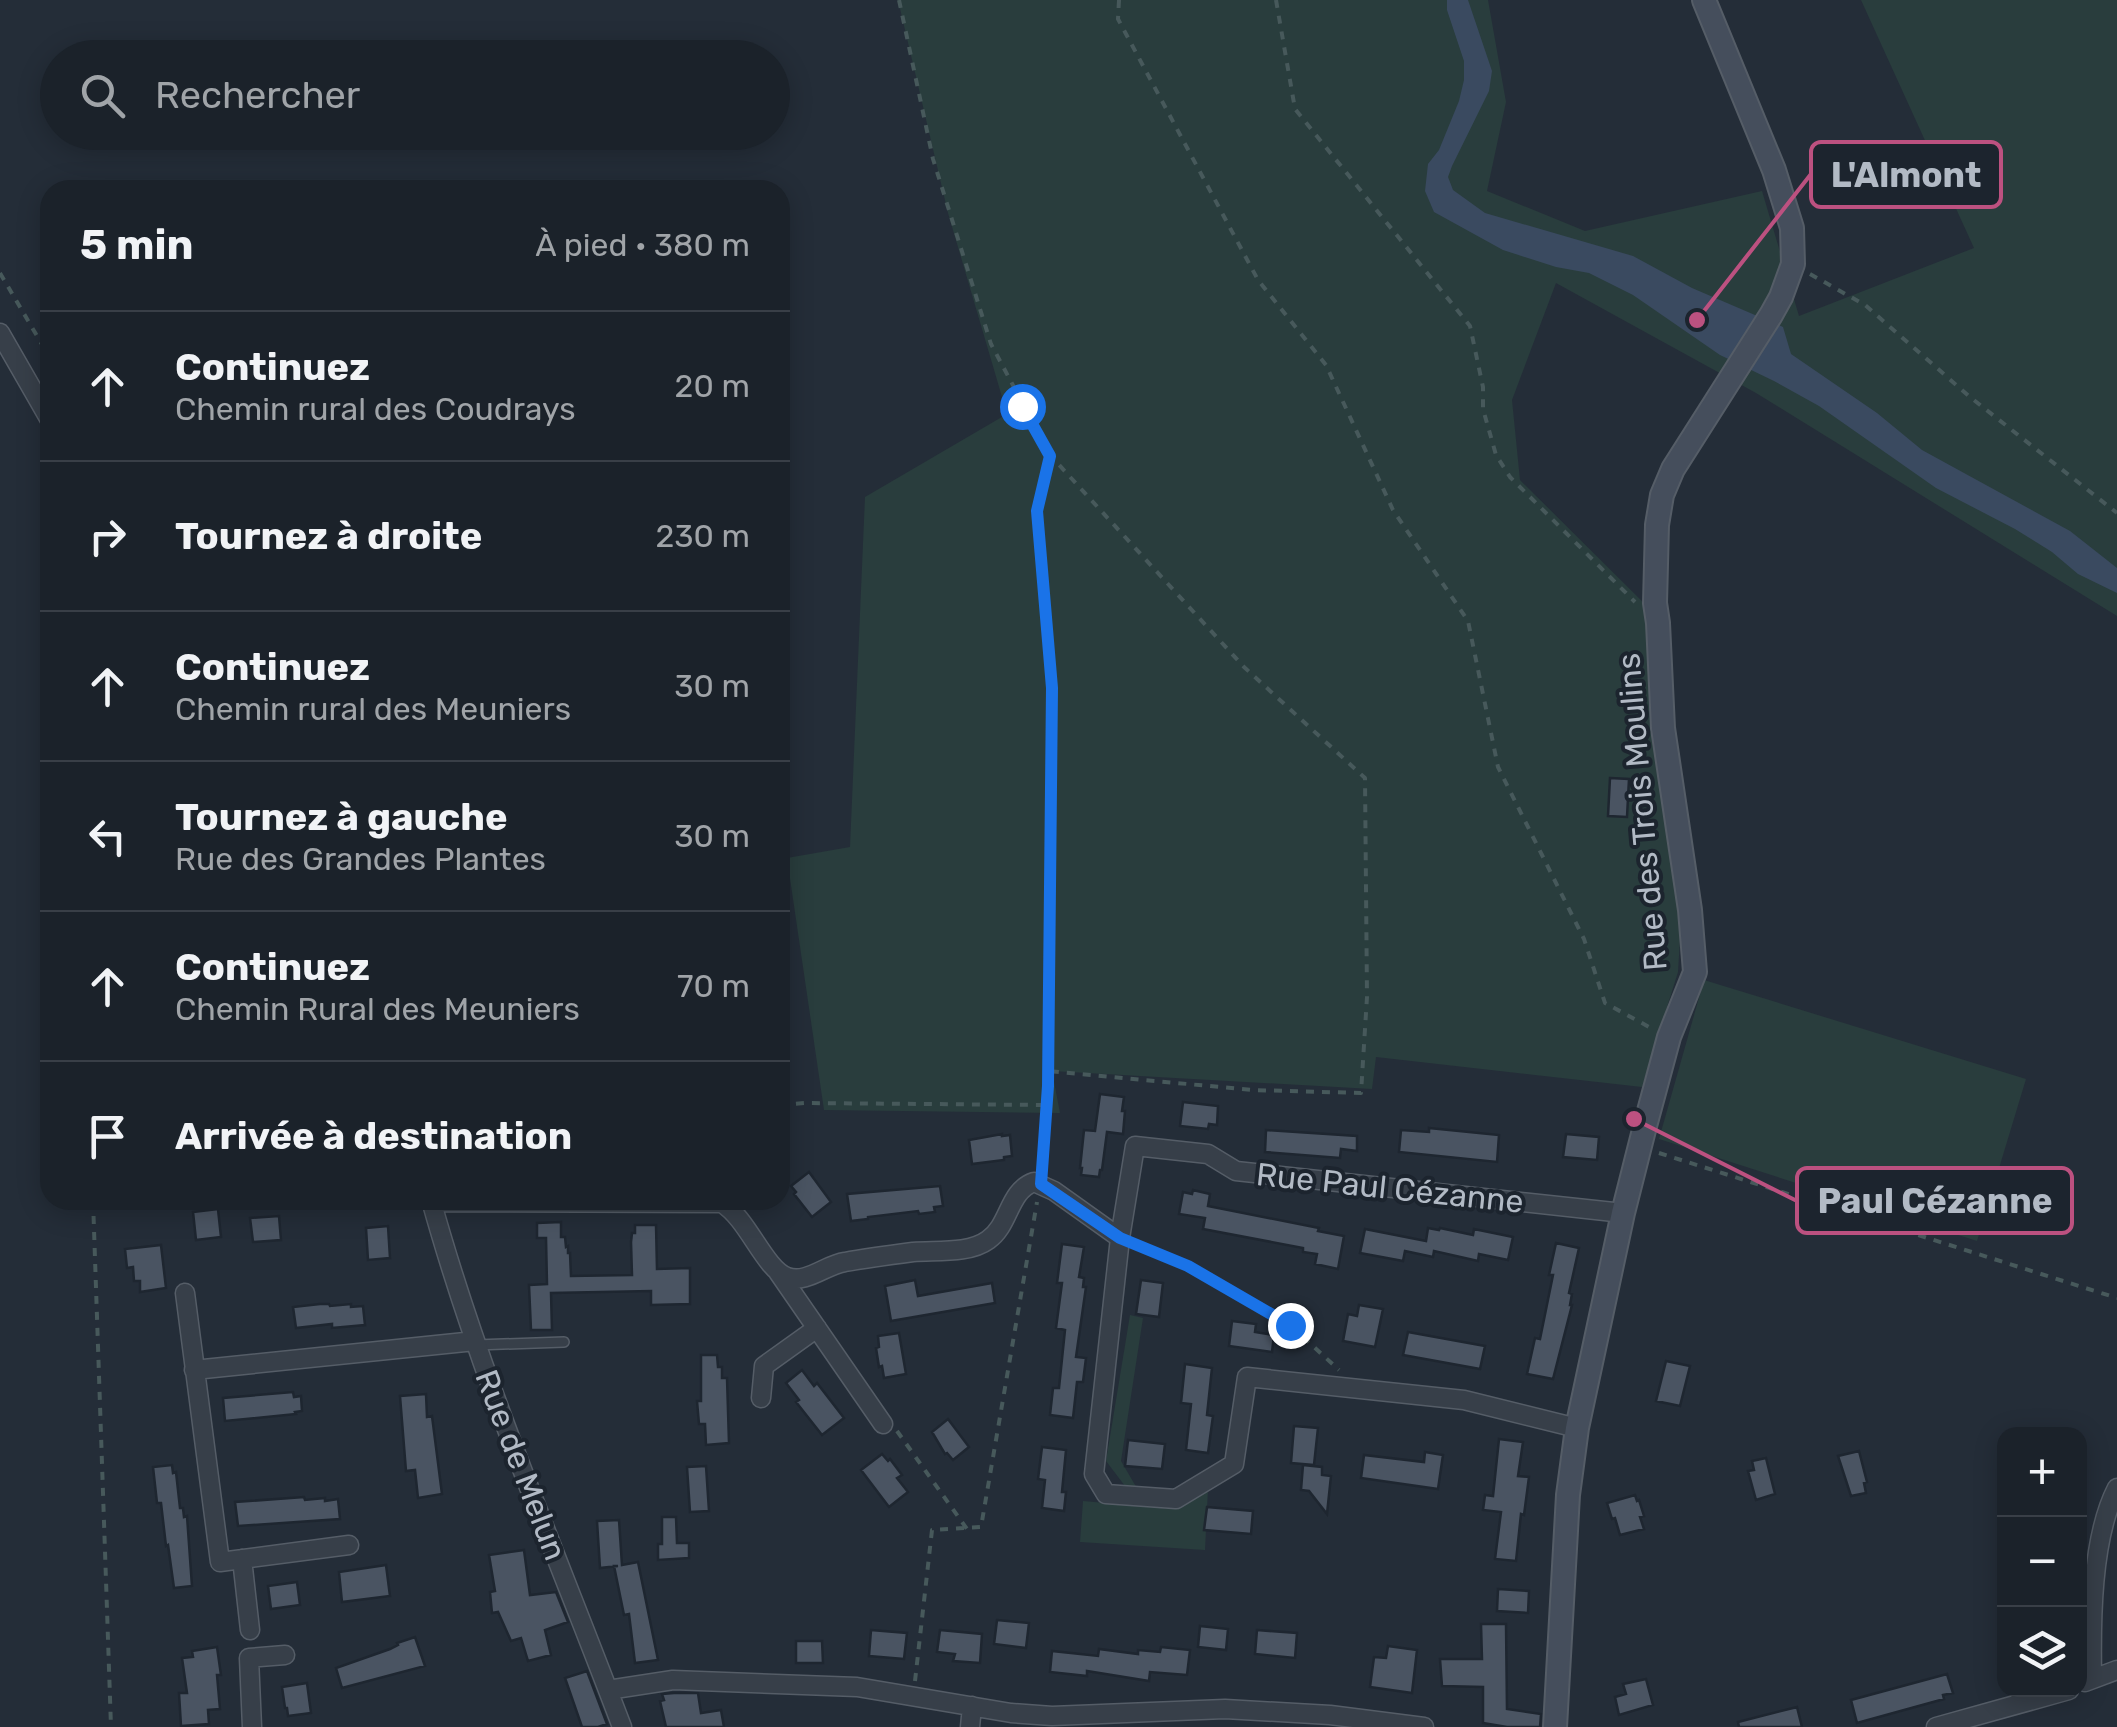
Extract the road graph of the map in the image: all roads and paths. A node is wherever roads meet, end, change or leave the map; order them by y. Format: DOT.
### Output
graph roads {
  1 [pos="899,0"];
  2 [pos="1119,0"];
  3 [pos="1276,0"];
  4 [pos="1704,0"];
  5 [pos="1793,264"];
  6 [pos="0,273"];
  7 [pos="0,333"];
  8 [pos="40,341"];
  9 [pos="40,403"];
  10 [pos="1050,456"];
  11 [pos="2117,513"];
  12 [pos="1655,603"];
  13 [pos="1668,1037"];
  14 [pos="1048,1071"];
  15 [pos="790,1104"];
  16 [pos="1046,1105"];
  17 [pos="1640,1148"];
  18 [pos="1041,1184"];
  19 [pos="93,1210"];
  20 [pos="435,1210"];
  21 [pos="733,1210"];
  22 [pos="1623,1214"];
  23 [pos="1120,1238"];
  24 [pos="778,1272"];
  25 [pos="186,1293"];
  26 [pos="2117,1298"];
  27 [pos="817,1328"];
  28 [pos="564,1342"];
  29 [pos="475,1343"];
  30 [pos="194,1370"];
  31 [pos="1361,1390"];
  32 [pos="761,1398"];
  33 [pos="883,1424"];
  34 [pos="1576,1428"];
  35 [pos="2117,1488"];
  36 [pos="967,1529"];
  37 [pos="349,1545"];
  38 [pos="242,1560"];
  39 [pos="250,1630"];
  40 [pos="285,1654"];
  41 [pos="2117,1670"];
  42 [pos="2087,1676"];
  43 [pos="2087,1682"];
  44 [pos="608,1690"];
  45 [pos="2044,1697"];
  46 [pos="913,1698"];
  47 [pos="972,1706"];
  48 [pos="111,1727"];
  49 [pos="252,1727"];
  50 [pos="622,1727"];
  51 [pos="970,1727"];
  52 [pos="1424,1727"];
  53 [pos="1555,1727"];
  54 [pos="1936,1727"];
  1 -- 10 [label="path"];
  2 -- 13 [label="path"];
  3 -- 12 [label="path"];
  4 -- 5 [label="street"];
  5 -- 11 [label="path"];
  5 -- 12 [label="street, Rue des Trois Moulins"];
  6 -- 8 [label="path"];
  7 -- 9 [label="street"];
  10 -- 14 [label="path"];
  10 -- 14 [label="path"];
  12 -- 13 [label="street, Rue des Trois Moulins"];
  13 -- 17 [label="street, Rue des Trois Moulins"];
  14 -- 16 [label="path"];
  15 -- 16 [label="path"];
  16 -- 18 [label="path"];
  17 -- 22 [label="street, Rue des Trois Moulins"];
  17 -- 26 [label="path"];
  18 -- 23 [label="street"];
  18 -- 24 [label="street"];
  18 -- 36 [label="path"];
  19 -- 48 [label="path"];
  20 -- 29 [label="street, Rue de Melun"];
  21 -- 24 [label="street"];
  22 -- 23 [label="street, Rue Paul Cézanne"];
  22 -- 34 [label="street, Rue des Trois Moulins"];
  23 -- 31 [label="path"];
  23 -- 31 [label="street"];
  24 -- 27 [label="street"];
  25 -- 30 [label="street"];
  27 -- 32 [label="street"];
  27 -- 33 [label="street"];
  28 -- 29 [label="lane"];
  29 -- 30 [label="street"];
  29 -- 44 [label="street, Rue de Melun"];
  30 -- 38 [label="street"];
  31 -- 34 [label="street"];
  33 -- 36 [label="path"];
  34 -- 53 [label="street, Rue des Trois Moulins"];
  35 -- 42 [label="street"];
  36 -- 46 [label="path"];
  37 -- 38 [label="street"];
  38 -- 39 [label="street"];
  40 -- 49 [label="street"];
  41 -- 43 [label="street"];
  44 -- 46 [label="street"];
  44 -- 50 [label="street, Rue de Melun"];
  45 -- 54 [label="street"];
  46 -- 47 [label="street"];
  47 -- 51 [label="street"];
  47 -- 52 [label="street"];
}
